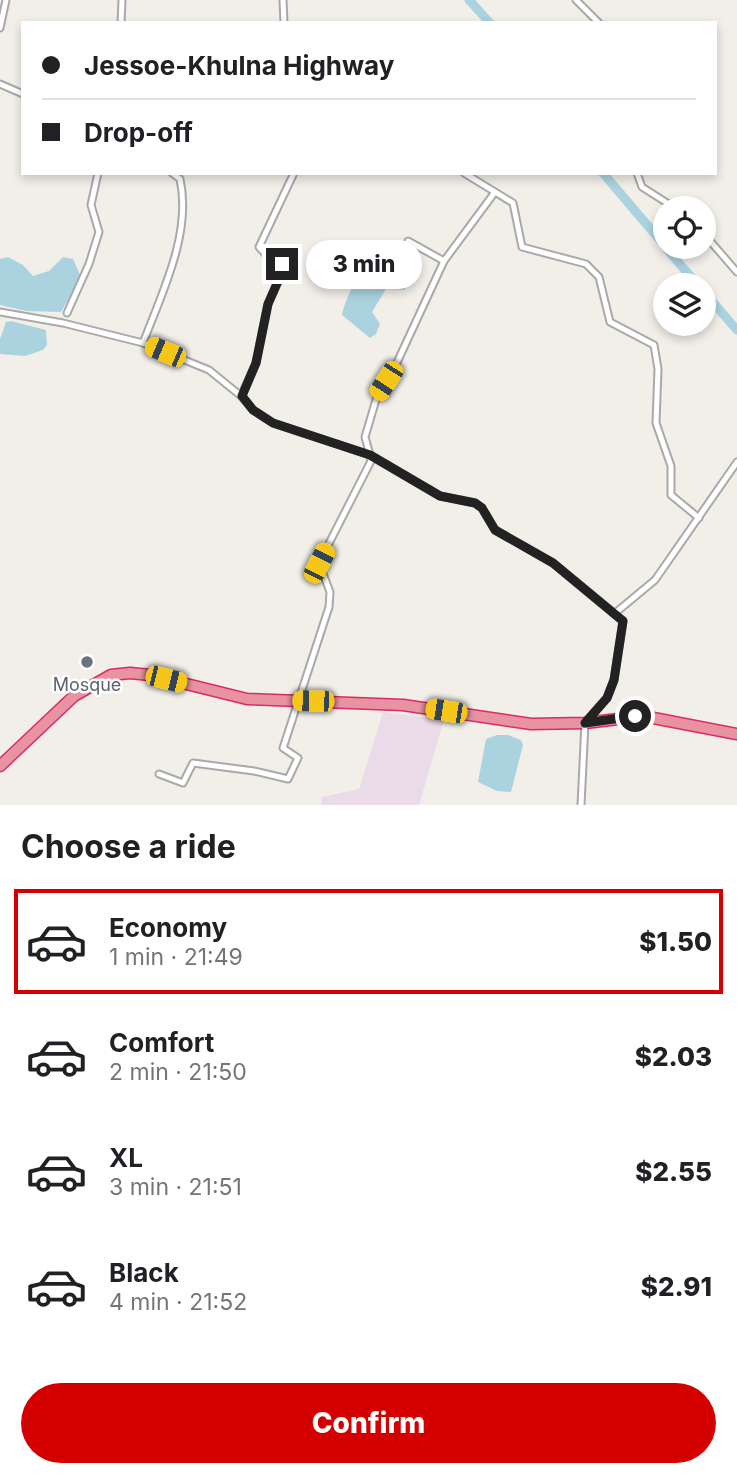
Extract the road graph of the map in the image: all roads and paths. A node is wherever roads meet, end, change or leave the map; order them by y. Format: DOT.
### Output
graph roads {
  1 [pos="6,0"];
  2 [pos="122,0"];
  3 [pos="283,0"];
  4 [pos="576,0"];
  5 [pos="121,21"];
  6 [pos="284,21"];
  7 [pos="597,21"];
  8 [pos="0,28"];
  9 [pos="0,84"];
  10 [pos="21,93"];
  11 [pos="98,175"];
  12 [pos="175,175"];
  13 [pos="293,175"];
  14 [pos="467,175"];
  15 [pos="638,175"];
  16 [pos="495,192"];
  17 [pos="656,196"];
  18 [pos="408,241"];
  19 [pos="716,248"];
  20 [pos="444,261"];
  21 [pos="737,272"];
  22 [pos="66,313"];
  23 [pos="1,314"];
  24 [pos="144,343"];
  25 [pos="242,396"];
  26 [pos="370,455"];
  27 [pos="737,461"];
  28 [pos="699,518"];
  29 [pos="614,614"];
  30 [pos="298,701"];
  31 [pos="585,723"];
  32 [pos="737,734"];
  33 [pos="0,766"];
  34 [pos="159,774"];
  35 [pos="581,805"];
  1 -- 8 [label="street"];
  2 -- 5 [label="street"];
  3 -- 6 [label="street"];
  4 -- 7 [label="street"];
  9 -- 10 [label="street"];
  11 -- 22 [label="street"];
  12 -- 24 [label="street"];
  13 -- 25 [label="street"];
  14 -- 16 [label="street"];
  15 -- 17 [label="street"];
  16 -- 20 [label="street"];
  16 -- 28 [label="street"];
  18 -- 20 [label="street"];
  19 -- 21 [label="street"];
  20 -- 26 [label="street"];
  23 -- 24 [label="street"];
  24 -- 25 [label="street"];
  25 -- 26 [label="street"];
  26 -- 29 [label="street"];
  26 -- 30 [label="street"];
  27 -- 28 [label="street"];
  28 -- 29 [label="street"];
  29 -- 31 [label="street"];
  30 -- 31 [label="highway"];
  30 -- 33 [label="highway"];
  30 -- 34 [label="street"];
  31 -- 32 [label="highway"];
  31 -- 35 [label="street"];
}
